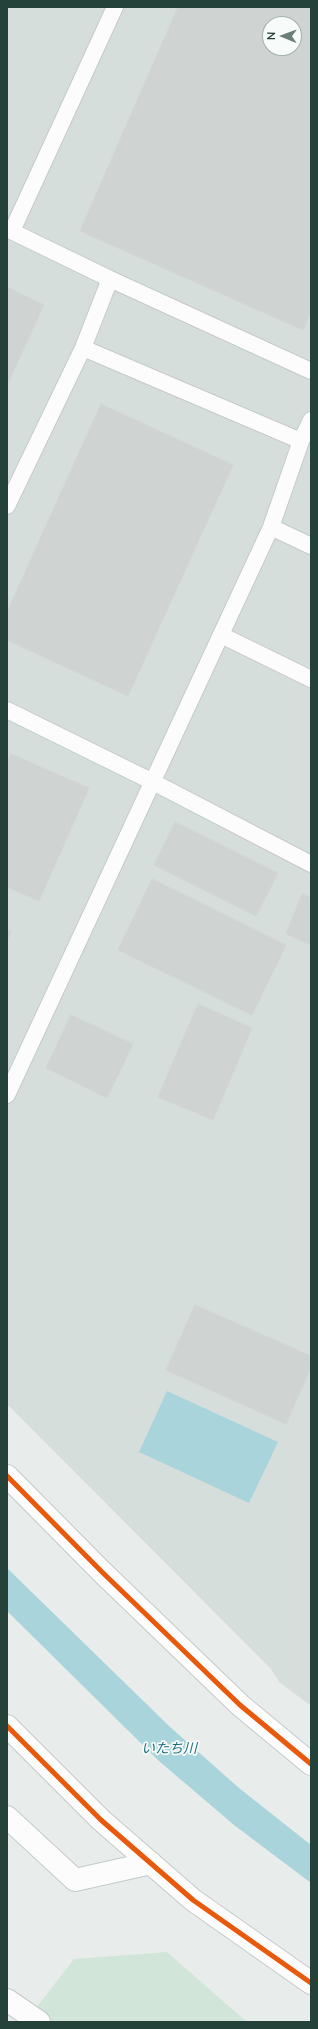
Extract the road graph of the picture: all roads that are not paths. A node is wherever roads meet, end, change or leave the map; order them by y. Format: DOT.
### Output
graph roads {
  1 [pos="115,7"];
  2 [pos="10,230"];
  3 [pos="110,279"];
  4 [pos="83,348"];
  5 [pos="311,371"];
  6 [pos="311,420"];
  7 [pos="301,441"];
  8 [pos="7,506"];
  9 [pos="271,527"];
  10 [pos="311,546"];
  11 [pos="221,635"];
  12 [pos="311,679"];
  13 [pos="7,710"];
  14 [pos="153,782"];
  15 [pos="311,864"];
  16 [pos="7,1095"];
  17 [pos="7,1476"];
  18 [pos="7,1726"];
  19 [pos="311,1764"];
  20 [pos="7,1816"];
  21 [pos="151,1863"];
  22 [pos="311,1983"];
  23 [pos="7,2000"];
  24 [pos="39,2022"];
  1 -- 2 [label="lane"];
  2 -- 3 [label="lane"];
  3 -- 4 [label="lane"];
  3 -- 5 [label="lane"];
  4 -- 7 [label="lane"];
  4 -- 8 [label="lane"];
  6 -- 7 [label="lane"];
  7 -- 9 [label="lane"];
  9 -- 10 [label="lane"];
  9 -- 11 [label="lane"];
  11 -- 12 [label="lane"];
  11 -- 14 [label="lane"];
  13 -- 14 [label="lane"];
  14 -- 15 [label="lane"];
  14 -- 16 [label="lane"];
  17 -- 19 [label="street"];
  18 -- 21 [label="street"];
  20 -- 21 [label="street"];
  21 -- 22 [label="street"];
  23 -- 24 [label="street"];
}
